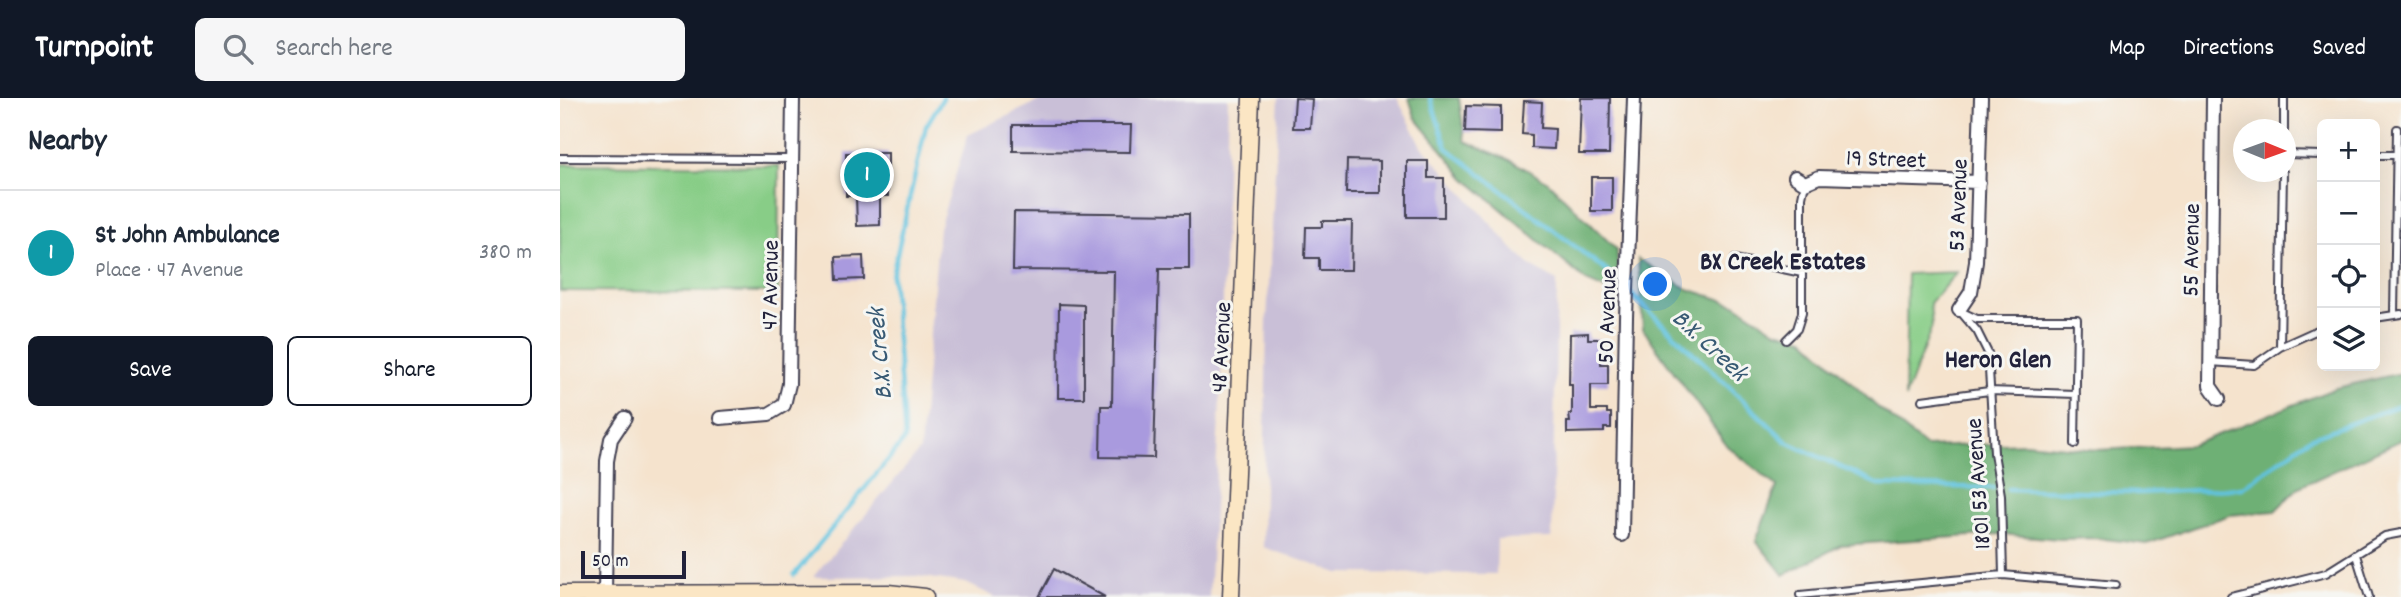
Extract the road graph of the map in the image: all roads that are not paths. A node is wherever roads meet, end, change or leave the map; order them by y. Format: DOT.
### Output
graph roads {
  1 [pos="793,98"];
  2 [pos="1251,98"];
  3 [pos="1634,98"];
  4 [pos="1981,98"];
  5 [pos="2213,98"];
  6 [pos="2284,98"];
  7 [pos="2284,119"];
  8 [pos="2397,129"];
  9 [pos="2296,154"];
  10 [pos="2317,155"];
  11 [pos="2380,155"];
  12 [pos="2396,155"];
  13 [pos="560,158"];
  14 [pos="792,159"];
  15 [pos="1800,180"];
  16 [pos="1979,182"];
  17 [pos="2283,182"];
  18 [pos="1735,260"];
  19 [pos="1802,273"];
  20 [pos="1959,310"];
  21 [pos="2398,314"];
  22 [pos="2380,317"];
  23 [pos="2317,330"];
  24 [pos="1786,340"];
  25 [pos="2280,347"];
  26 [pos="2210,362"];
  27 [pos="1989,391"];
  28 [pos="2076,394"];
  29 [pos="2219,399"];
  30 [pos="1922,400"];
  31 [pos="625,418"];
  32 [pos="720,418"];
  33 [pos="2075,444"];
  34 [pos="2401,533"];
  35 [pos="1622,535"];
  36 [pos="2356,555"];
  37 [pos="2003,575"];
  38 [pos="2116,586"];
  39 [pos="560,594"];
  40 [pos="605,594"];
  41 [pos="1800,594"];
  42 [pos="889,595"];
  43 [pos="1231,596"];
  44 [pos="925,597"];
  45 [pos="2231,597"];
  46 [pos="2369,597"];
  1 -- 14 [label="street, 47 Avenue"];
  2 -- 43 [label="main road, 48 Avenue"];
  3 -- 35 [label="street, 50 Avenue"];
  4 -- 16 [label="street, 53 Avenue"];
  5 -- 26 [label="street, 55 Avenue"];
  6 -- 7 [label="lane"];
  8 -- 12 [label="lane"];
  9 -- 10 [label="lane"];
  11 -- 12 [label="lane"];
  12 -- 21 [label="lane"];
  13 -- 14 [label="lane"];
  14 -- 32 [label="street, 47 Avenue"];
  15 -- 16 [label="street, 19 Street"];
  15 -- 19 [label="lane"];
  16 -- 20 [label="street, 53 Avenue"];
  17 -- 25 [label="lane"];
  18 -- 19 [label="lane"];
  19 -- 24 [label="lane"];
  20 -- 27 [label="lane, 1801 53 Avenue"];
  20 -- 28 [label="lane"];
  21 -- 22 [label="lane"];
  23 -- 25 [label="lane"];
  25 -- 26 [label="lane"];
  26 -- 29 [label="street, 55 Avenue"];
  27 -- 28 [label="lane, 1801 53 Avenue"];
  27 -- 30 [label="lane, 1801 53 Avenue"];
  27 -- 37 [label="lane, 1801 53 Avenue"];
  28 -- 33 [label="lane"];
  31 -- 40 [label="street"];
  34 -- 36 [label="lane"];
  36 -- 45 [label="lane"];
  36 -- 46 [label="lane"];
  37 -- 38 [label="lane, 1801 53 Avenue"];
  37 -- 41 [label="lane, 1801 53 Avenue"];
  39 -- 40 [label="main road"];
  40 -- 42 [label="main road"];
  42 -- 44 [label="main road"];
}
